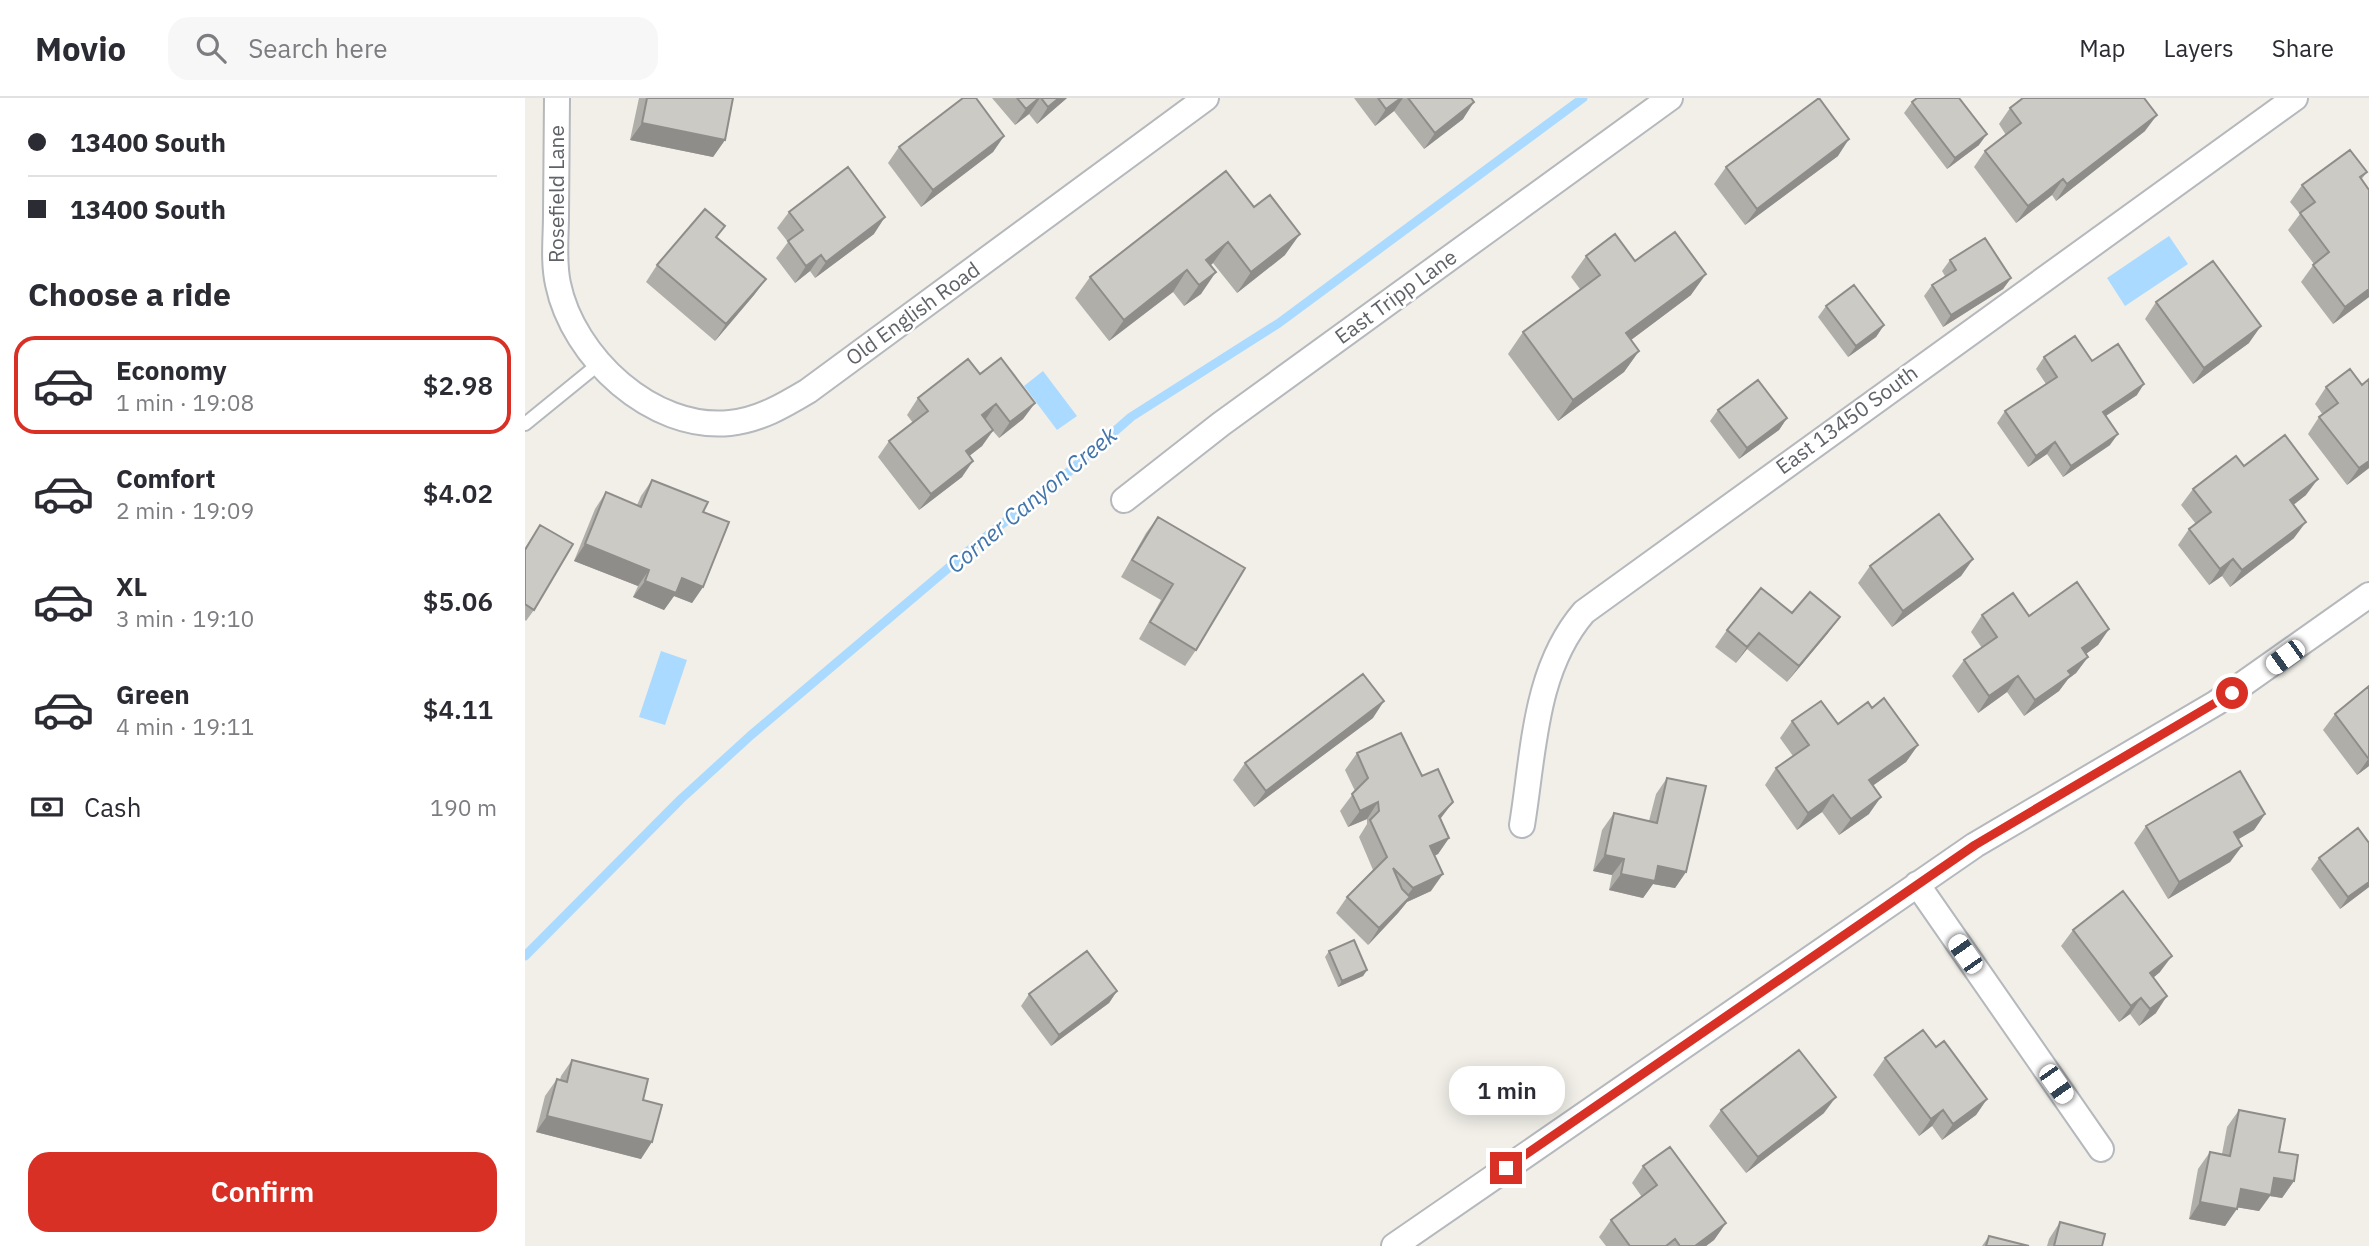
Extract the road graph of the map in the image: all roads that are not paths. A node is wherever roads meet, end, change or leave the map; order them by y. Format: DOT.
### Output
graph roads {
  1 [pos="558,98"];
  2 [pos="1206,98"];
  3 [pos="1670,98"];
  4 [pos="2295,98"];
  5 [pos="600,363"];
  6 [pos="525,424"];
  7 [pos="1124,500"];
  8 [pos="2369,595"];
  9 [pos="1522,825"];
  10 [pos="1917,884"];
  11 [pos="2101,1149"];
  12 [pos="1394,1246"];
  1 -- 5 [label="street, Rosefield Lane"];
  2 -- 5 [label="street, Old English Road"];
  3 -- 7 [label="street, East Tripp Lane"];
  4 -- 9 [label="street, East 13450 South"];
  5 -- 6 [label="lane"];
  8 -- 10 [label="street"];
  10 -- 11 [label="street"];
  10 -- 12 [label="street"];
}
